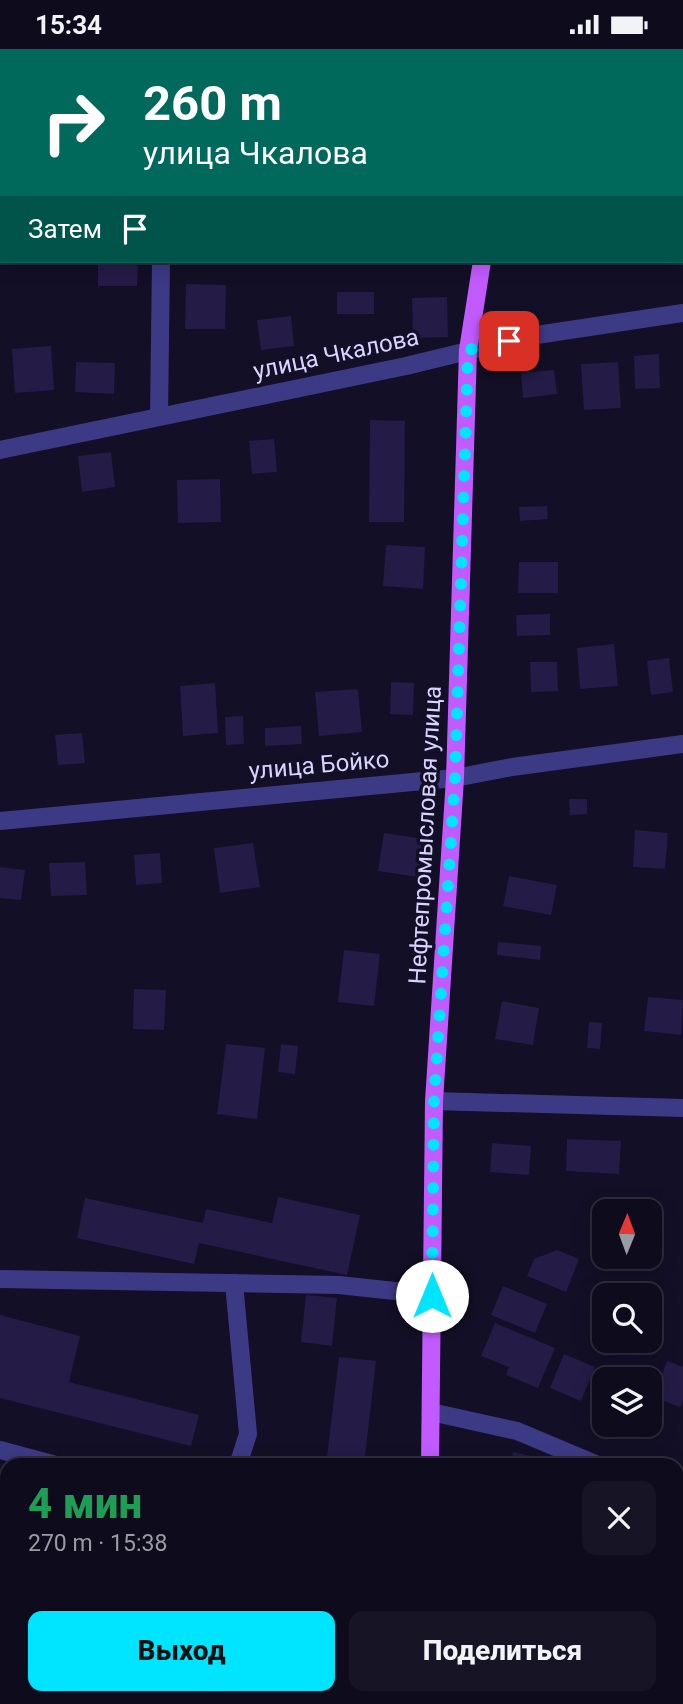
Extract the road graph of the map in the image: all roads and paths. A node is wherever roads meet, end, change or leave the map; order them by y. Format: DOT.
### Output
graph roads {
  1 [pos="161,263"];
  2 [pos="482,263"];
  3 [pos="683,313"];
  4 [pos="468,350"];
  5 [pos="159,416"];
  6 [pos="0,450"];
  7 [pos="683,744"];
  8 [pos="455,778"];
  9 [pos="0,821"];
  10 [pos="434,1101"];
  11 [pos="683,1108"];
  12 [pos="0,1279"];
  13 [pos="234,1283"];
  14 [pos="432,1296"];
  15 [pos="431,1412"];
  16 [pos="0,1450"];
  17 [pos="30,1458"];
  18 [pos="240,1458"];
  19 [pos="430,1458"];
  20 [pos="581,1458"];
  1 -- 5 [label="street"];
  2 -- 4 [label="main road, Нефтепромысловая улица"];
  3 -- 4 [label="street, улица Чкалова"];
  4 -- 5 [label="street, улица Чкалова"];
  4 -- 8 [label="main road, Нефтепромысловая улица"];
  5 -- 6 [label="street, улица Чкалова"];
  7 -- 8 [label="street, улица Бойко"];
  8 -- 9 [label="street, улица Бойко"];
  8 -- 10 [label="main road, Нефтепромысловая улица"];
  10 -- 11 [label="street"];
  10 -- 14 [label="main road, Нефтепромысловая улица"];
  12 -- 13 [label="street"];
  13 -- 14 [label="street"];
  13 -- 18 [label="street"];
  14 -- 15 [label="main road, Нефтепромысловая улица"];
  15 -- 19 [label="main road, Нефтепромысловая улица"];
  15 -- 20 [label="street"];
  16 -- 17 [label="street"];
}
